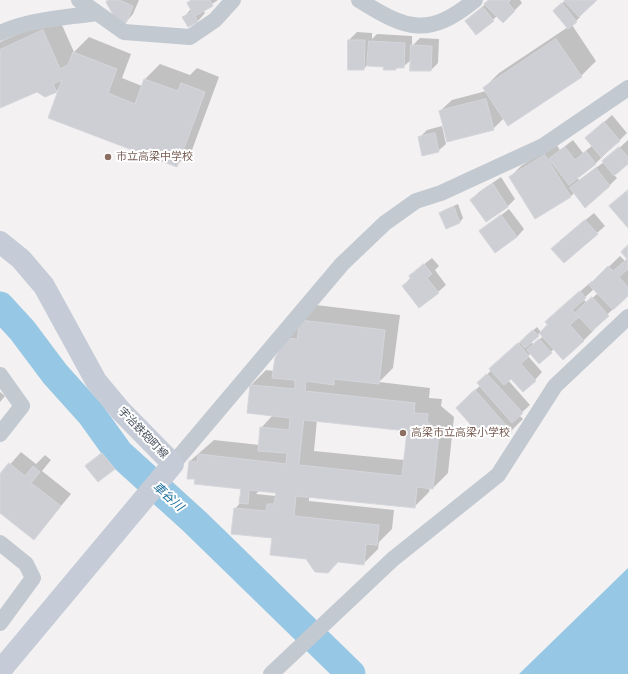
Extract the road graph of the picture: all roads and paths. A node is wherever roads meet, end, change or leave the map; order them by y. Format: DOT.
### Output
graph roads {
  1 [pos="79,0"];
  2 [pos="233,0"];
  3 [pos="359,0"];
  4 [pos="474,0"];
  5 [pos="96,13"];
  6 [pos="0,33"];
  7 [pos="628,88"];
  8 [pos="0,242"];
  9 [pos="628,317"];
  10 [pos="0,375"];
  11 [pos="0,434"];
  12 [pos="168,469"];
  13 [pos="0,543"];
  14 [pos="0,623"];
  15 [pos="0,671"];
  16 [pos="271,674"];
  1 -- 5 [label="street"];
  2 -- 5 [label="street"];
  3 -- 4 [label="street"];
  5 -- 6 [label="street"];
  7 -- 12 [label="street"];
  8 -- 12 [label="main road, 宇治鉄砲町線"];
  9 -- 16 [label="street"];
  10 -- 11 [label="street"];
  12 -- 15 [label="main road, 宇治鉄砲町線"];
  13 -- 14 [label="street"];
}
